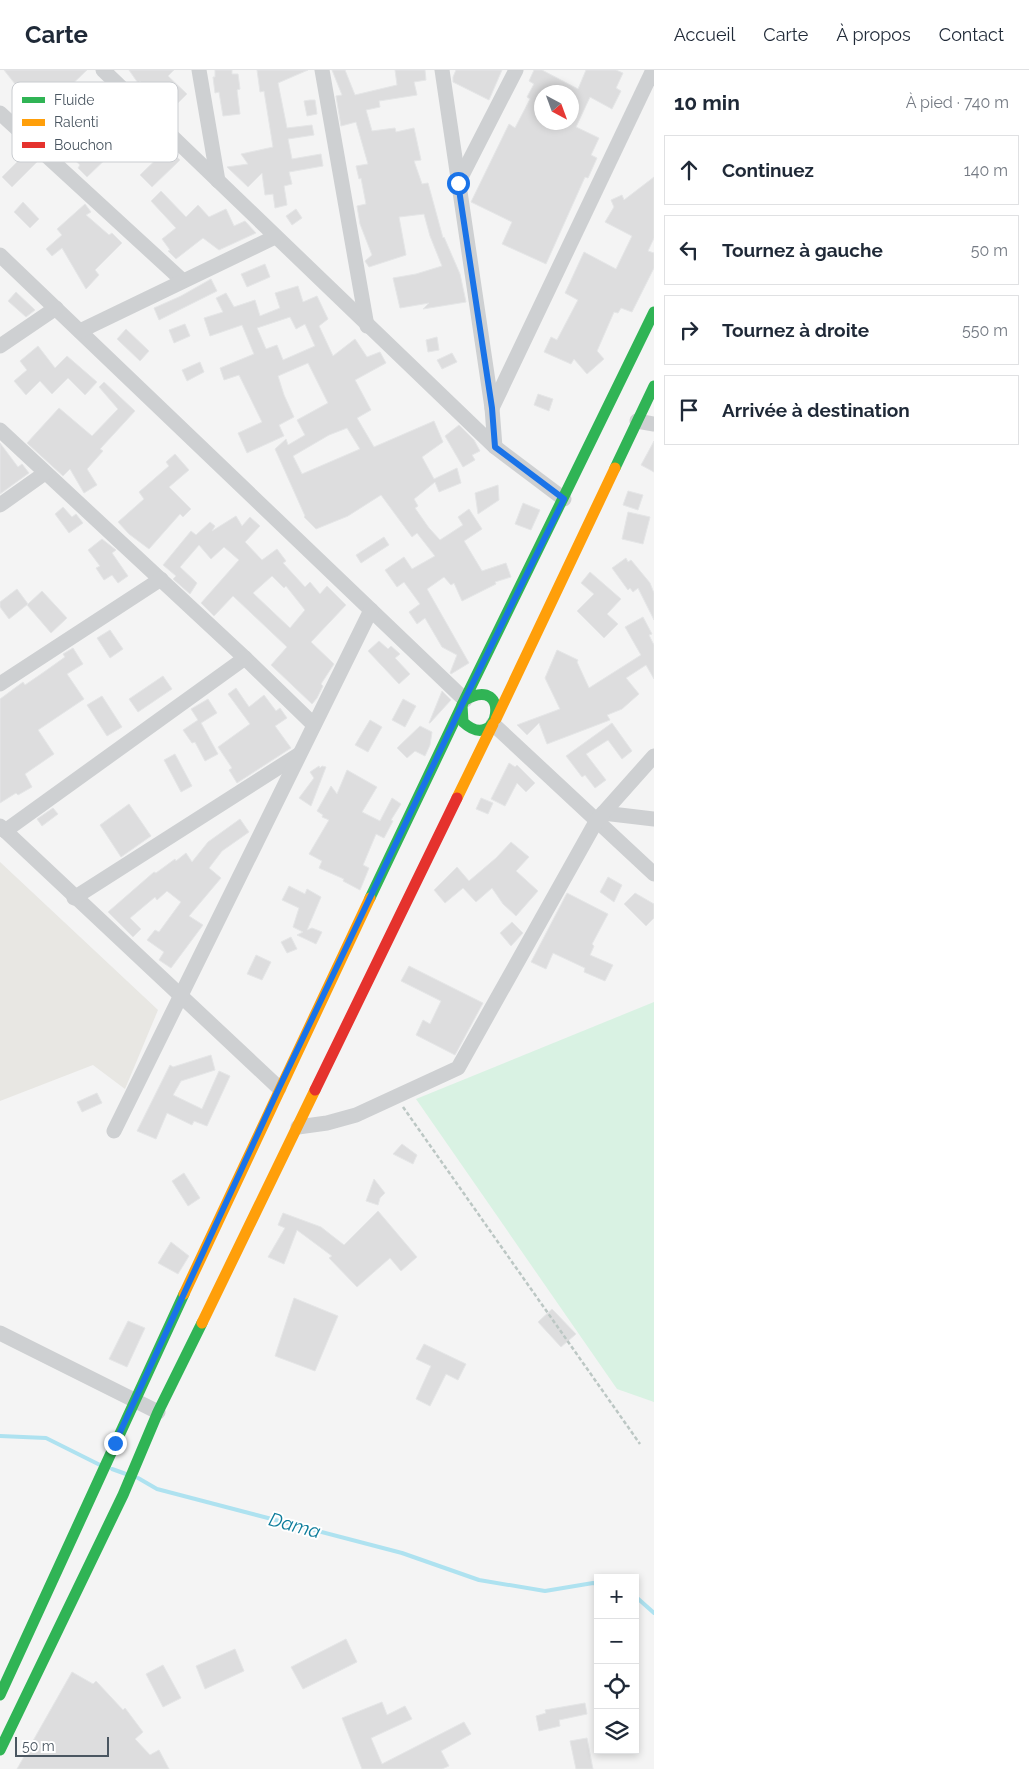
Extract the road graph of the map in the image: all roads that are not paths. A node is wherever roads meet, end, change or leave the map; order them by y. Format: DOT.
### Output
graph roads {
  1 [pos="104,70"];
  2 [pos="199,70"];
  3 [pos="322,70"];
  4 [pos="442,70"];
  5 [pos="516,70"];
  6 [pos="653,70"];
  7 [pos="116,82"];
  8 [pos="0,113"];
  9 [pos="12,124"];
  10 [pos="178,142"];
  11 [pos="53,162"];
  12 [pos="218,181"];
  13 [pos="458,183"];
  14 [pos="275,237"];
  15 [pos="0,255"];
  16 [pos="183,281"];
  17 [pos="56,308"];
  18 [pos="654,312"];
  19 [pos="367,326"];
  20 [pos="80,331"];
  21 [pos="0,346"];
  22 [pos="654,386"];
  23 [pos="492,408"];
  24 [pos="637,421"];
  25 [pos="654,424"];
  26 [pos="0,430"];
  27 [pos="495,447"];
  28 [pos="45,472"];
  29 [pos="564,499"];
  30 [pos="0,505"];
  31 [pos="161,580"];
  32 [pos="371,610"];
  33 [pos="245,658"];
  34 [pos="0,684"];
  35 [pos="463,703"];
  36 [pos="494,721"];
  37 [pos="314,725"];
  38 [pos="300,754"];
  39 [pos="654,756"];
  40 [pos="600,817"];
  41 [pos="654,819"];
  42 [pos="3,829"];
  43 [pos="654,874"];
  44 [pos="74,898"];
  45 [pos="180,996"];
  46 [pos="279,1088"];
  47 [pos="298,1126"];
  48 [pos="114,1131"];
  49 [pos="0,1333"];
  50 [pos="135,1402"];
  51 [pos="158,1412"];
  52 [pos="0,1695"];
  53 [pos="0,1750"];
  1 -- 7 [label="street"];
  2 -- 12 [label="street"];
  3 -- 19 [label="street"];
  4 -- 13 [label="street"];
  5 -- 13 [label="street"];
  6 -- 23 [label="street"];
  8 -- 9 [label="street"];
  10 -- 12 [label="street"];
  11 -- 16 [label="street"];
  12 -- 14 [label="street"];
  13 -- 23 [label="street"];
  14 -- 16 [label="street"];
  14 -- 19 [label="street"];
  15 -- 17 [label="street"];
  16 -- 20 [label="street"];
  17 -- 20 [label="street"];
  17 -- 21 [label="street"];
  18 -- 29 [label="street"];
  19 -- 27 [label="street"];
  20 -- 32 [label="street"];
  22 -- 24 [label="street"];
  23 -- 27 [label="street"];
  24 -- 25 [label="street"];
  24 -- 36 [label="street"];
  26 -- 28 [label="street"];
  27 -- 29 [label="street"];
  28 -- 30 [label="street"];
  28 -- 31 [label="street"];
  29 -- 35 [label="street"];
  31 -- 33 [label="street"];
  31 -- 34 [label="street"];
  32 -- 35 [label="street"];
  32 -- 37 [label="street"];
  33 -- 37 [label="street"];
  33 -- 42 [label="street"];
  35 -- 36 [label="street"];
  35 -- 36 [label="street"];
  35 -- 46 [label="street"];
  36 -- 40 [label="street"];
  36 -- 47 [label="street"];
  37 -- 38 [label="street"];
  38 -- 44 [label="street"];
  38 -- 45 [label="street"];
  39 -- 40 [label="street"];
  40 -- 41 [label="street"];
  40 -- 43 [label="street"];
  40 -- 47 [label="street"];
  42 -- 44 [label="street"];
  44 -- 45 [label="street"];
  45 -- 46 [label="street"];
  45 -- 48 [label="street"];
  46 -- 50 [label="street"];
  47 -- 51 [label="street"];
  49 -- 50 [label="street"];
  50 -- 51 [label="street"];
  50 -- 52 [label="street"];
  51 -- 53 [label="street"];
}
